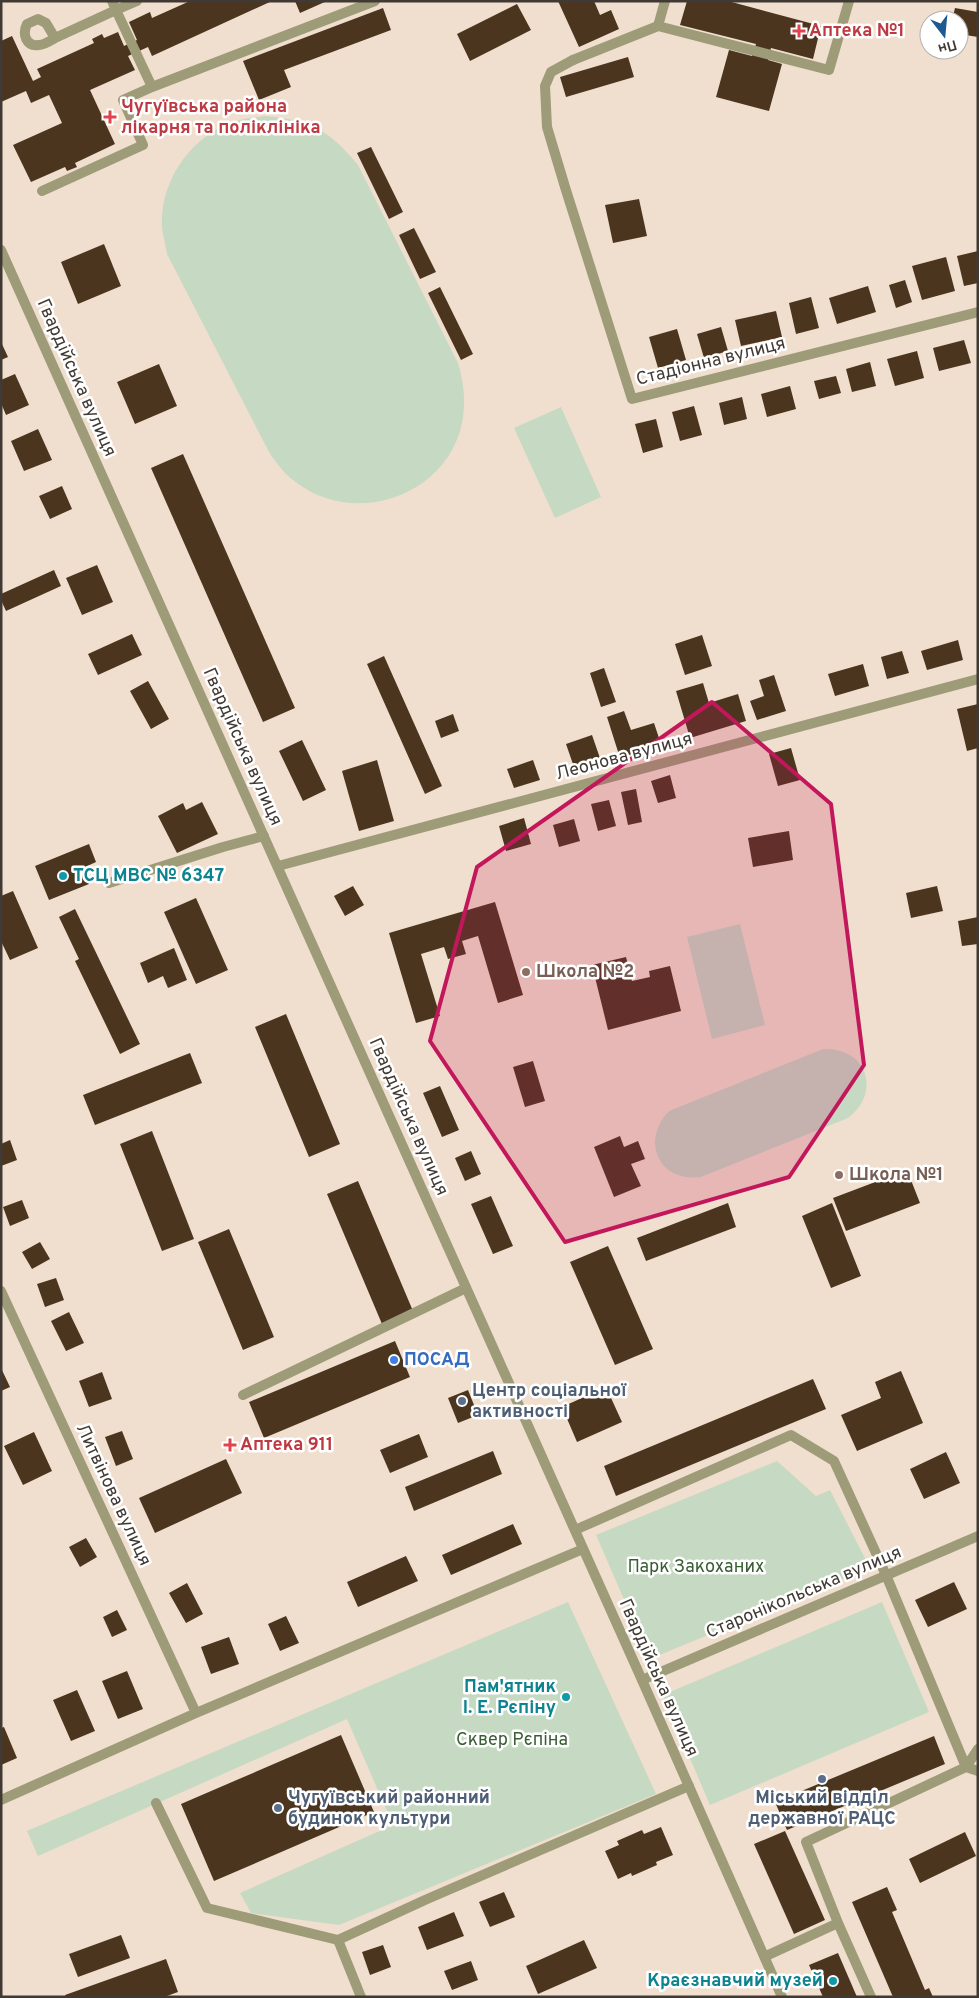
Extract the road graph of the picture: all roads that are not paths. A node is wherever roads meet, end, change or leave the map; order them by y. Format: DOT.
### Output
graph roads {
  1 [pos="137,1"];
  2 [pos="375,1"];
  3 [pos="665,1"];
  4 [pos="849,1"];
  5 [pos="114,6"];
  6 [pos="658,26"];
  7 [pos="55,38"];
  8 [pos="152,87"];
  9 [pos="42,191"];
  10 [pos="1,250"];
  11 [pos="978,312"];
  12 [pos="978,680"];
  13 [pos="264,836"];
  14 [pos="278,866"];
  15 [pos="109,883"];
  16 [pos="466,1288"];
  17 [pos="1,1291"];
  18 [pos="243,1395"];
  19 [pos="575,1530"];
  20 [pos="978,1536"];
  21 [pos="583,1549"];
  22 [pos="886,1575"];
  23 [pos="642,1680"];
  24 [pos="196,1713"];
  25 [pos="978,1749"];
  26 [pos="966,1767"];
  27 [pos="978,1771"];
  28 [pos="689,1786"];
  29 [pos="1,1800"];
  30 [pos="156,1803"];
  31 [pos="838,1923"];
  32 [pos="338,1940"];
  33 [pos="766,1956"];
  34 [pos="361,1997"];
  35 [pos="782,1997"];
  36 [pos="871,1997"];
  1 -- 5 [label="street"];
  2 -- 8 [label="street"];
  3 -- 6 [label="street"];
  4 -- 6 [label="street"];
  5 -- 7 [label="street"];
  5 -- 8 [label="street"];
  6 -- 11 [label="street, Стадіонна вулиця"];
  8 -- 9 [label="street"];
  10 -- 13 [label="street, Гвардійська вулиця"];
  12 -- 14 [label="street, Леонова вулиця"];
  13 -- 14 [label="street, Гвардійська вулиця"];
  13 -- 15 [label="street"];
  14 -- 16 [label="street, Гвардійська вулиця"];
  16 -- 18 [label="street"];
  16 -- 19 [label="street, Гвардійська вулиця"];
  17 -- 24 [label="street, Литвінова вулиця"];
  19 -- 21 [label="street, Гвардійська вулиця"];
  19 -- 22 [label="street"];
  20 -- 22 [label="street, Старонікольська вулиця"];
  21 -- 23 [label="street, Гвардійська вулиця"];
  21 -- 24 [label="street"];
  22 -- 23 [label="street, Старонікольська вулиця"];
  22 -- 26 [label="street"];
  23 -- 28 [label="street, Гвардійська вулиця"];
  24 -- 29 [label="street"];
  25 -- 26 [label="street"];
  26 -- 27 [label="street"];
  26 -- 31 [label="street"];
  28 -- 32 [label="street"];
  28 -- 33 [label="street, Гвардійська вулиця"];
  30 -- 32 [label="street"];
  31 -- 33 [label="street"];
  31 -- 36 [label="street"];
  32 -- 34 [label="street"];
  33 -- 35 [label="street, Гвардійська вулиця"];
}
